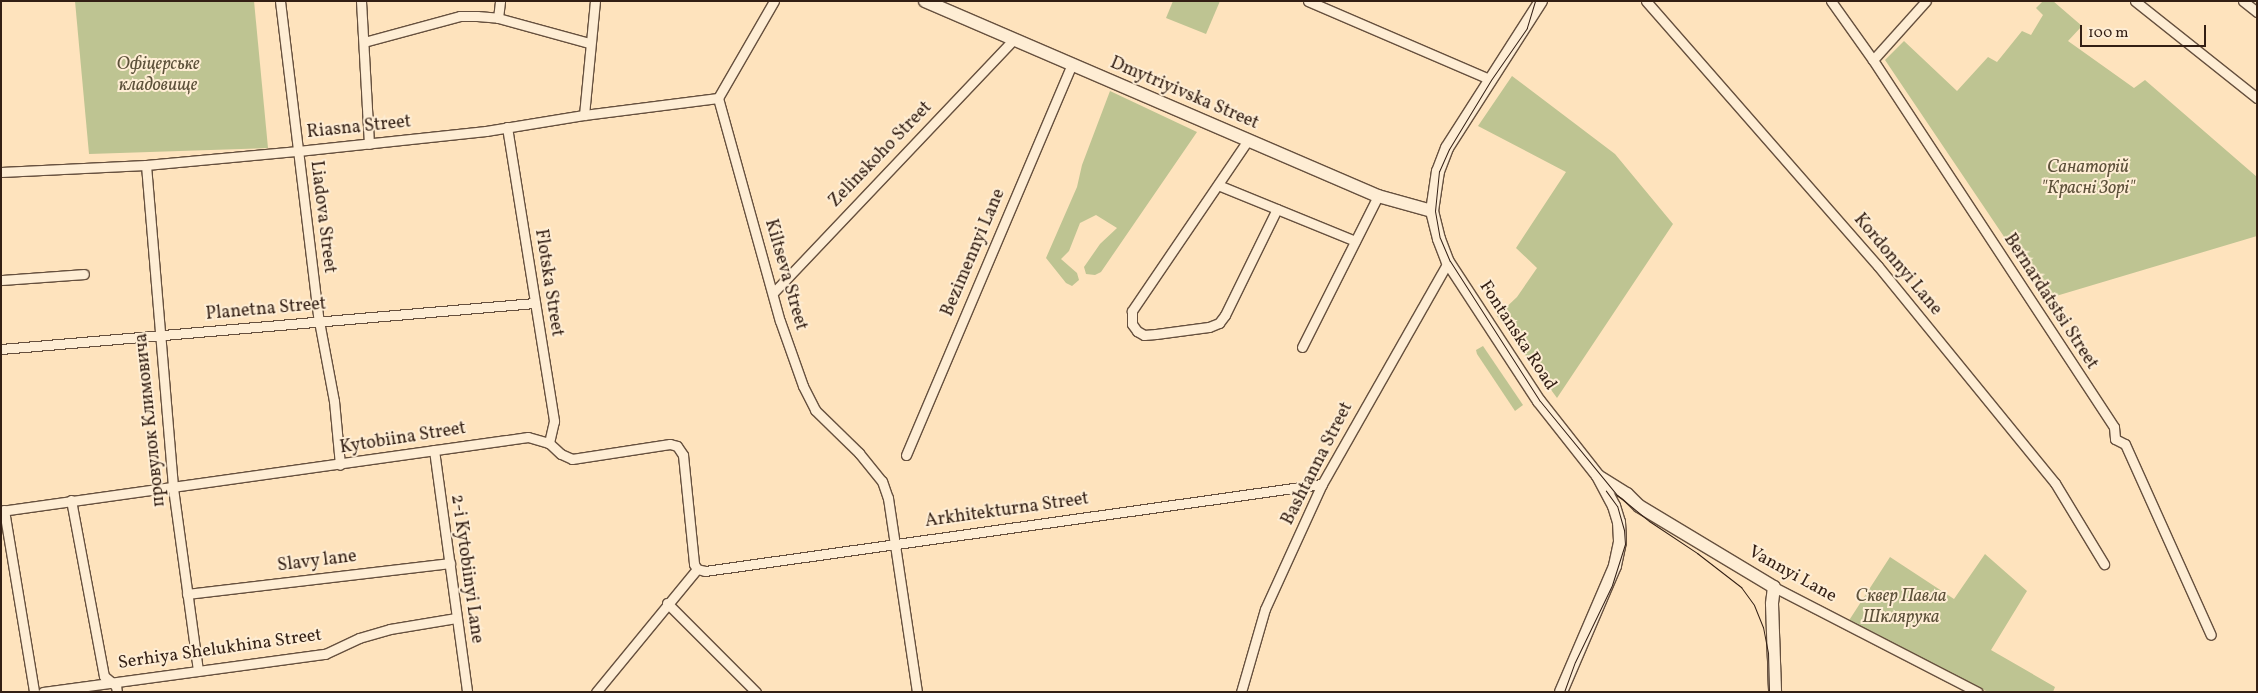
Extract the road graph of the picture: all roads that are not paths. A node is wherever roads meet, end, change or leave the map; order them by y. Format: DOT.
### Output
graph roads {
  1 [pos="280,1"];
  2 [pos="361,1"];
  3 [pos="500,1"];
  4 [pos="595,1"];
  5 [pos="774,1"];
  6 [pos="925,1"];
  7 [pos="1308,1"];
  8 [pos="1541,1"];
  9 [pos="1646,1"];
  10 [pos="1831,1"];
  11 [pos="1926,1"];
  12 [pos="2135,1"];
  13 [pos="2243,1"];
  14 [pos="2257,12"];
  15 [pos="498,18"];
  16 [pos="1014,39"];
  17 [pos="364,42"];
  18 [pos="589,43"];
  19 [pos="1873,60"];
  20 [pos="1072,64"];
  21 [pos="1489,78"];
  22 [pos="718,98"];
  23 [pos="2257,98"];
  24 [pos="584,115"];
  25 [pos="507,127"];
  26 [pos="1248,140"];
  27 [pos="369,144"];
  28 [pos="298,151"];
  29 [pos="146,165"];
  30 [pos="1,172"];
  31 [pos="1218,185"];
  32 [pos="1378,196"];
  33 [pos="1277,209"];
  34 [pos="1432,211"];
  35 [pos="1355,241"];
  36 [pos="1448,262"];
  37 [pos="84,274"];
  38 [pos="1,280"];
  39 [pos="773,292"];
  40 [pos="534,302"];
  41 [pos="319,321"];
  42 [pos="159,336"];
  43 [pos="1302,347"];
  44 [pos="1,349"];
  45 [pos="549,443"];
  46 [pos="434,450"];
  47 [pos="906,455"];
  48 [pos="340,465"];
  49 [pos="1598,476"];
  50 [pos="1322,484"];
  51 [pos="173,488"];
  52 [pos="71,500"];
  53 [pos="1639,506"];
  54 [pos="3,510"];
  55 [pos="1617,516"];
  56 [pos="895,544"];
  57 [pos="450,563"];
  58 [pos="2104,564"];
  59 [pos="697,569"];
  60 [pos="1774,587"];
  61 [pos="188,594"];
  62 [pos="667,603"];
  63 [pos="456,618"];
  64 [pos="2211,635"];
  65 [pos="198,670"];
  66 [pos="111,682"];
  67 [pos="745,688"];
  68 [pos="34,692"];
  69 [pos="43,692"];
  70 [pos="117,692"];
  71 [pos="467,692"];
  72 [pos="596,692"];
  73 [pos="756,692"];
  74 [pos="917,692"];
  75 [pos="1241,692"];
  76 [pos="1561,692"];
  77 [pos="1775,692"];
  78 [pos="1977,692"];
  1 -- 28 [label="street, Liadova Street"];
  2 -- 17 [label="street"];
  3 -- 15 [label="street"];
  4 -- 18 [label="street"];
  5 -- 22 [label="street"];
  6 -- 16 [label="main road, Dmytriyivska Street"];
  7 -- 21 [label="street"];
  8 -- 21 [label="main road, Fontanska Road"];
  9 -- 58 [label="street, Kordonnyi Lane"];
  10 -- 19 [label="street, Bernardatstsi Street"];
  11 -- 19 [label="street"];
  12 -- 23 [label="street"];
  13 -- 14 [label="street"];
  15 -- 17 [label="street"];
  15 -- 18 [label="street"];
  16 -- 20 [label="main road, Dmytriyivska Street"];
  16 -- 39 [label="street, Zelinskoho Street"];
  17 -- 27 [label="street"];
  18 -- 24 [label="street"];
  19 -- 64 [label="street, Bernardatstsi Street"];
  20 -- 26 [label="main road, Dmytriyivska Street"];
  20 -- 47 [label="street, Bezimennyi Lane"];
  21 -- 34 [label="main road, Fontanska Road"];
  22 -- 24 [label="street, Riasna Street"];
  22 -- 39 [label="street, Kiltseva Street"];
  24 -- 25 [label="street, Riasna Street"];
  25 -- 27 [label="street, Riasna Street"];
  25 -- 40 [label="street, Flotska Street"];
  26 -- 31 [label="street"];
  26 -- 32 [label="main road, Dmytriyivska Street"];
  27 -- 28 [label="street, Riasna Street"];
  28 -- 29 [label="street, Riasna Street"];
  28 -- 41 [label="street, Liadova Street"];
  29 -- 30 [label="street, Riasna Street"];
  29 -- 42 [label="street, провулок Климовича"];
  31 -- 33 [label="street"];
  31 -- 33 [label="street"];
  32 -- 34 [label="main road, Dmytriyivska Street"];
  32 -- 35 [label="street"];
  33 -- 35 [label="street"];
  34 -- 36 [label="main road, Fontanska Road"];
  35 -- 43 [label="street"];
  36 -- 49 [label="main road, Fontanska Road"];
  36 -- 50 [label="street, Bashtanna Street"];
  37 -- 38 [label="street"];
  39 -- 56 [label="street, Kiltseva Street"];
  40 -- 41 [label="street, Planetna Street"];
  40 -- 45 [label="street, Flotska Street"];
  41 -- 42 [label="street, Planetna Street"];
  41 -- 48 [label="street, Liadova Street"];
  42 -- 44 [label="street, Planetna Street"];
  42 -- 51 [label="street, провулок Климовича"];
  45 -- 46 [label="street, Kytobiina Street"];
  45 -- 59 [label="street, Kytobiina Street"];
  46 -- 48 [label="street, Kytobiina Street"];
  46 -- 57 [label="street, 2-i Kytobiinyi Lane"];
  48 -- 51 [label="street, Kytobiina Street"];
  49 -- 53 [label="main road, Vannyi Lane"];
  49 -- 55 [label="main road, Fontanska Road"];
  50 -- 56 [label="street, Arkhitekturna Street"];
  50 -- 75 [label="street, Bashtanna Street"];
  51 -- 52 [label="street, Kytobiina Street"];
  51 -- 61 [label="street, провулок Климовича"];
  52 -- 54 [label="street, Kytobiina Street"];
  52 -- 66 [label="street"];
  53 -- 55 [label="main road"];
  53 -- 60 [label="main road, Vannyi Lane"];
  54 -- 68 [label="street"];
  55 -- 76 [label="main road, Fontanska Road"];
  56 -- 59 [label="street, Arkhitekturna Street"];
  56 -- 74 [label="street, Kiltseva Street"];
  57 -- 61 [label="street, Slavy lane"];
  57 -- 63 [label="street, 2-i Kytobiinyi Lane"];
  59 -- 62 [label="street"];
  60 -- 77 [label="main road"];
  60 -- 78 [label="street, Vannyi Lane"];
  61 -- 65 [label="street, провулок Климовича"];
  62 -- 67 [label="street"];
  62 -- 72 [label="street"];
  63 -- 65 [label="street, Serhiya Shelukhina Street"];
  63 -- 71 [label="street, 2-i Kytobiinyi Lane"];
  65 -- 66 [label="street, Serhiya Shelukhina Street"];
  66 -- 69 [label="street, Serhiya Shelukhina Street"];
  66 -- 70 [label="street"];
  67 -- 73 [label="street"];
}
